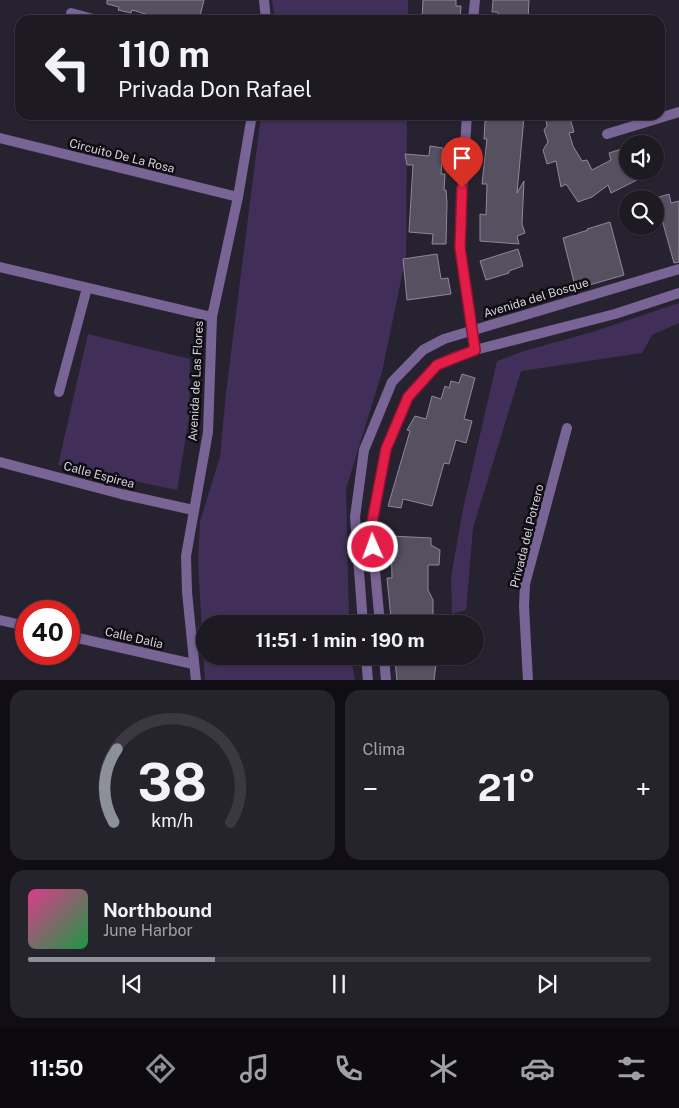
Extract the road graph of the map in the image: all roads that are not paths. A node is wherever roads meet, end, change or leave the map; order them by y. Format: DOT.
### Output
graph roads {
  1 [pos="264,0"];
  2 [pos="475,0"];
  3 [pos="71,13"];
  4 [pos="78,15"];
  5 [pos="266,15"];
  6 [pos="474,15"];
  7 [pos="679,112"];
  8 [pos="665,116"];
  9 [pos="251,120"];
  10 [pos="467,120"];
  11 [pos="653,120"];
  12 [pos="608,134"];
  13 [pos="0,138"];
  14 [pos="238,197"];
  15 [pos="0,268"];
  16 [pos="679,269"];
  17 [pos="86,288"];
  18 [pos="679,294"];
  19 [pos="212,317"];
  20 [pos="473,330"];
  21 [pos="475,350"];
  22 [pos="59,392"];
  23 [pos="567,428"];
  24 [pos="0,462"];
  25 [pos="193,510"];
  26 [pos="362,615"];
  27 [pos="379,615"];
  28 [pos="0,620"];
  29 [pos="15,623"];
  30 [pos="80,638"];
  31 [pos="194,664"];
  32 [pos="367,665"];
  33 [pos="385,665"];
  34 [pos="196,680"];
  35 [pos="368,680"];
  36 [pos="386,680"];
  37 [pos="528,680"];
  1 -- 5 [label="street"];
  2 -- 6 [label="street"];
  3 -- 4 [label="street"];
  7 -- 8 [label="street"];
  9 -- 14 [label="street, Avenida de Las Flores"];
  10 -- 20 [label="street"];
  11 -- 12 [label="street"];
  13 -- 14 [label="street, Circuito De La Rosa"];
  14 -- 19 [label="street, Avenida de Las Flores"];
  15 -- 17 [label="street"];
  16 -- 20 [label="street, Avenida del Bosque"];
  17 -- 19 [label="street"];
  17 -- 22 [label="street"];
  18 -- 21 [label="street"];
  19 -- 25 [label="street, Avenida de Las Flores"];
  20 -- 21 [label="street"];
  20 -- 26 [label="street, Avenida del Bosque"];
  21 -- 27 [label="street"];
  23 -- 37 [label="street, Privada del Potrero"];
  24 -- 25 [label="street, Calle Espirea"];
  25 -- 31 [label="street, Avenida de Las Flores"];
  28 -- 29 [label="street"];
  30 -- 31 [label="street, Calle Dalia"];
  31 -- 34 [label="street, Avenida de Las Flores"];
  32 -- 35 [label="street"];
  33 -- 36 [label="street"];
}
